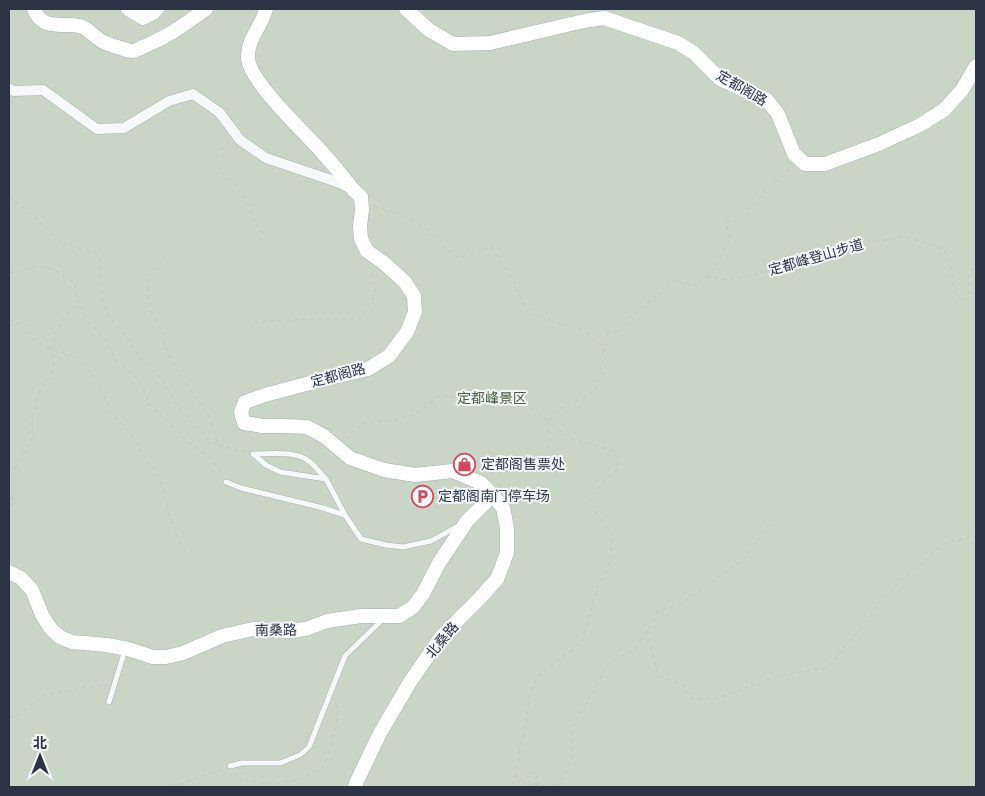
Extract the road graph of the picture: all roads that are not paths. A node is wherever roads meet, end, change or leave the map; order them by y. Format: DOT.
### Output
graph roads {
  1 [pos="34,9"];
  2 [pos="128,9"];
  3 [pos="157,9"];
  4 [pos="206,9"];
  5 [pos="266,9"];
  6 [pos="406,9"];
  7 [pos="976,66"];
  8 [pos="9,89"];
  9 [pos="350,188"];
  10 [pos="326,479"];
  11 [pos="226,482"];
  12 [pos="493,495"];
  13 [pos="345,515"];
  14 [pos="467,521"];
  15 [pos="9,572"];
  16 [pos="386,616"];
  17 [pos="125,648"];
  18 [pos="109,702"];
  19 [pos="230,766"];
  20 [pos="355,787"];
  1 -- 4 [label="street"];
  2 -- 3 [label="street"];
  5 -- 9 [label="street"];
  6 -- 7 [label="street, 定都阁路"];
  8 -- 9 [label="street"];
  9 -- 12 [label="street, 定都阁路"];
  10 -- 10 [label="lane"];
  10 -- 13 [label="lane"];
  11 -- 13 [label="lane"];
  12 -- 14 [label="street, 南桑路"];
  12 -- 20 [label="street, 北桑路"];
  13 -- 14 [label="lane"];
  14 -- 16 [label="street, 南桑路"];
  15 -- 17 [label="street, 南桑路"];
  16 -- 17 [label="street, 南桑路"];
  16 -- 19 [label="lane"];
  17 -- 18 [label="lane"];
}
